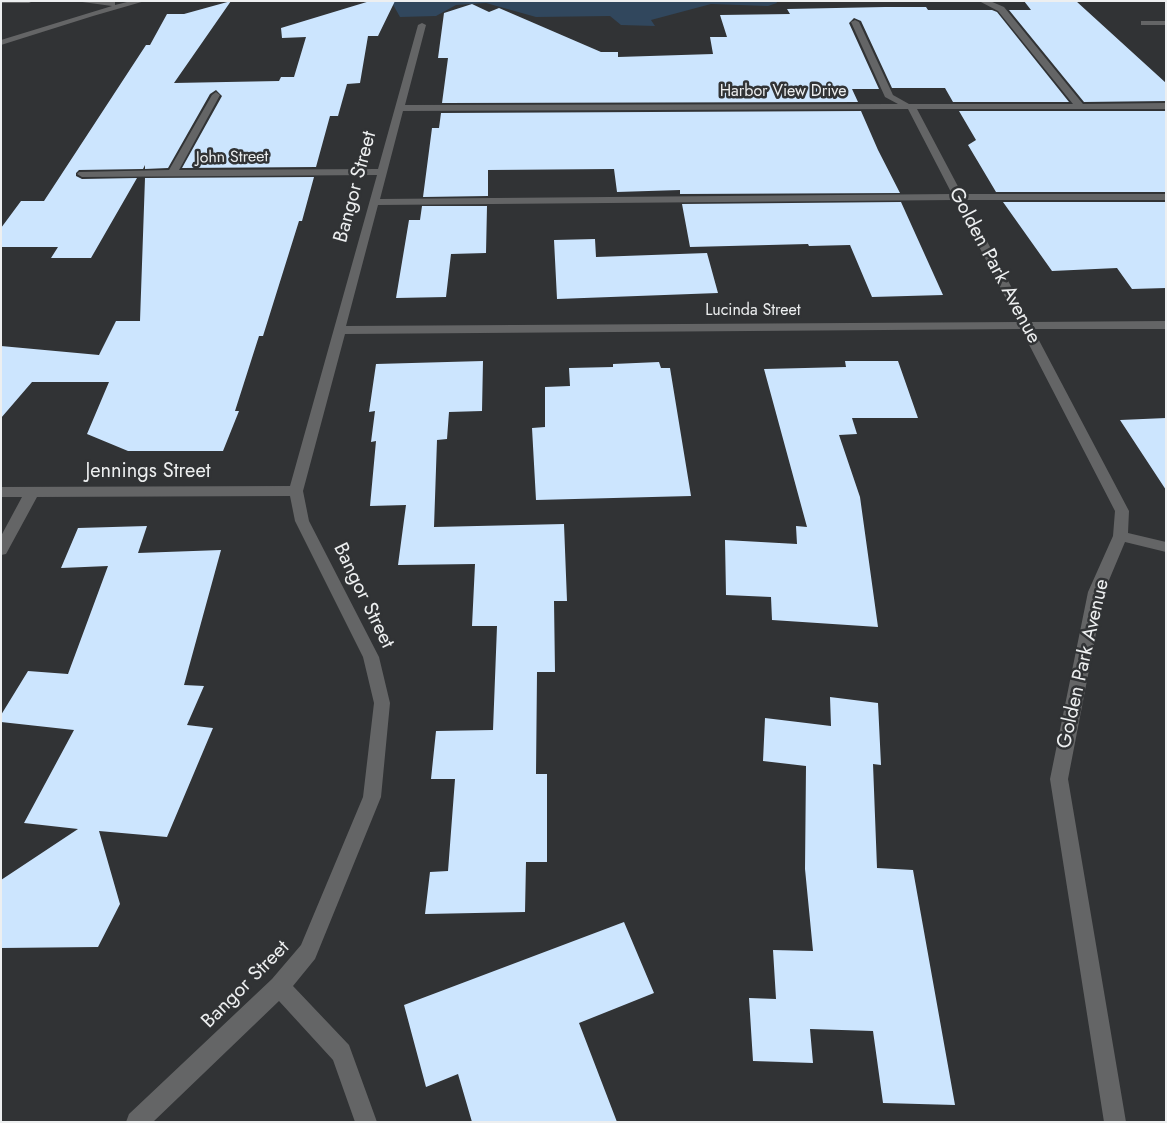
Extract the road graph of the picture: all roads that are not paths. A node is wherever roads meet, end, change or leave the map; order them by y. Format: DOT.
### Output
graph roads {
  1 [pos="1,1"];
  2 [pos="29,1"];
  3 [pos="79,1"];
  4 [pos="141,1"];
  5 [pos="983,1"];
  6 [pos="124,5"];
  7 [pos="855,22"];
  8 [pos="1144,23"];
  9 [pos="1166,23"];
  10 [pos="422,25"];
  11 [pos="1,43"];
  12 [pos="216,95"];
  13 [pos="911,106"];
  14 [pos="1080,106"];
  15 [pos="1166,106"];
  16 [pos="400,108"];
  17 [pos="382,172"];
  18 [pos="82,174"];
  19 [pos="172,174"];
  20 [pos="958,197"];
  21 [pos="1166,198"];
  22 [pos="374,202"];
  23 [pos="1166,325"];
  24 [pos="1026,326"];
  25 [pos="340,330"];
  26 [pos="296,491"];
  27 [pos="1,492"];
  28 [pos="32,492"];
  29 [pos="1120,536"];
  30 [pos="1166,548"];
  31 [pos="1,550"];
  32 [pos="279,986"];
  33 [pos="137,1122"];
  34 [pos="366,1122"];
  35 [pos="1115,1122"];
  1 -- 2 [label="street"];
  3 -- 6 [label="street"];
  4 -- 6 [label="street"];
  5 -- 14 [label="street"];
  6 -- 11 [label="street"];
  7 -- 13 [label="street"];
  8 -- 9 [label="street"];
  10 -- 16 [label="street, Bangor Street"];
  12 -- 19 [label="street"];
  13 -- 14 [label="street, Harbor View Drive"];
  13 -- 16 [label="street, Harbor View Drive"];
  13 -- 20 [label="street, Golden Park Avenue"];
  14 -- 15 [label="street, Harbor View Drive"];
  16 -- 17 [label="street, Bangor Street"];
  17 -- 19 [label="street, John Street"];
  17 -- 22 [label="street, Bangor Street"];
  18 -- 19 [label="street, John Street"];
  20 -- 21 [label="street"];
  20 -- 22 [label="street"];
  20 -- 24 [label="street, Golden Park Avenue"];
  22 -- 25 [label="street, Bangor Street"];
  23 -- 24 [label="street, Lucinda Street"];
  24 -- 25 [label="street, Lucinda Street"];
  24 -- 29 [label="street, Golden Park Avenue"];
  25 -- 26 [label="street, Bangor Street"];
  26 -- 28 [label="street, Jennings Street"];
  26 -- 32 [label="street, Bangor Street"];
  27 -- 28 [label="street, Jennings Street"];
  28 -- 31 [label="street"];
  29 -- 30 [label="street"];
  29 -- 35 [label="street, Golden Park Avenue"];
  32 -- 33 [label="street, Bangor Street"];
  32 -- 34 [label="street"];
}
